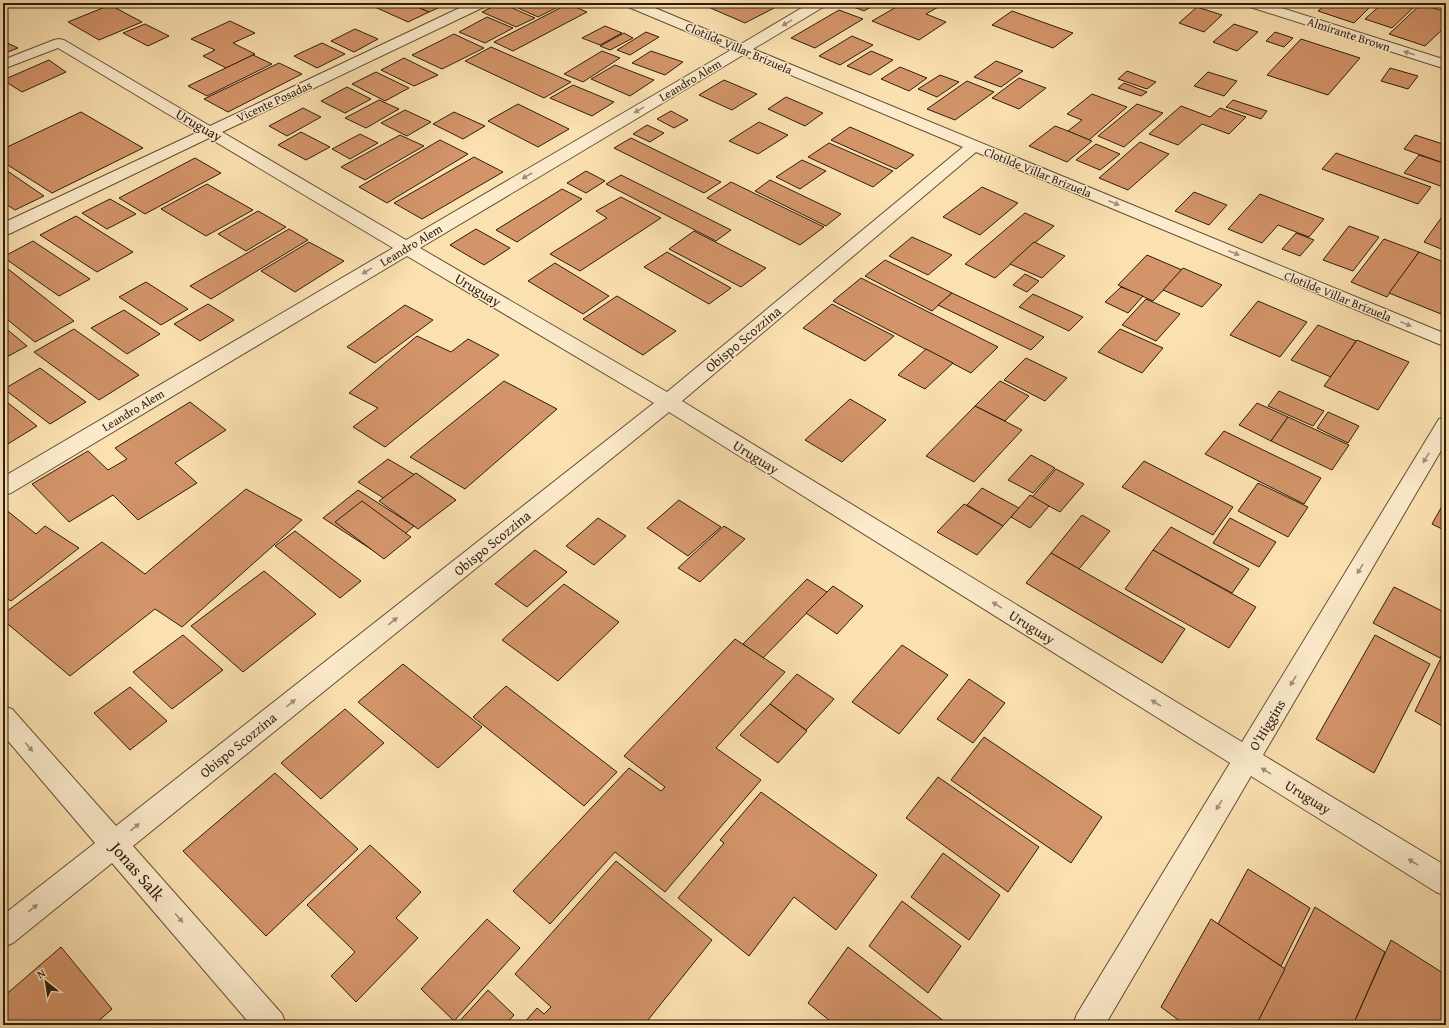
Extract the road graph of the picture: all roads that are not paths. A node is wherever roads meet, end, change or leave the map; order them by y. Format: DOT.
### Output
graph roads {
  1 [pos="481,3"];
  2 [pos="631,3"];
  3 [pos="820,3"];
  4 [pos="1252,3"];
  5 [pos="1284,7"];
  6 [pos="742,49"];
  7 [pos="3,65"];
  8 [pos="1446,65"];
  9 [pos="211,131"];
  10 [pos="974,146"];
  11 [pos="3,230"];
  12 [pos="407,247"];
  13 [pos="1446,341"];
  14 [pos="668,402"];
  15 [pos="1446,424"];
  16 [pos="3,487"];
  17 [pos="3,717"];
  18 [pos="1247,759"];
  19 [pos="115,844"];
  20 [pos="1446,882"];
  21 [pos="3,933"];
  22 [pos="271,1025"];
  23 [pos="1088,1025"];
  1 -- 9 [label="street, Vicente Posadas"];
  2 -- 6 [label="street, Clotilde Villar Brizuela"];
  3 -- 6 [label="street, Leandro Alem, one-way"];
  4 -- 5 [label="street, Almirante Brown"];
  8 -- 5 [label="street, Almirante Brown, one-way"];
  6 -- 10 [label="street, Clotilde Villar Brizuela"];
  6 -- 12 [label="street, Leandro Alem, one-way"];
  7 -- 9 [label="street, Uruguay"];
  9 -- 11 [label="street, Vicente Posadas"];
  9 -- 12 [label="street, Uruguay"];
  10 -- 13 [label="street, Clotilde Villar Brizuela, one-way"];
  10 -- 14 [label="street, Obispo Scozzina"];
  12 -- 14 [label="street, Uruguay"];
  12 -- 16 [label="street, Leandro Alem, one-way"];
  18 -- 14 [label="street, Uruguay, one-way"];
  19 -- 14 [label="street, Obispo Scozzina, one-way"];
  15 -- 18 [label="street, O'Higgins, one-way"];
  17 -- 19 [label="street, Jonas Salk, one-way"];
  20 -- 18 [label="street, Uruguay, one-way"];
  18 -- 23 [label="street, O'Higgins, one-way"];
  21 -- 19 [label="street, Obispo Scozzina, one-way"];
  19 -- 22 [label="street, Jonas Salk, one-way"];
}
